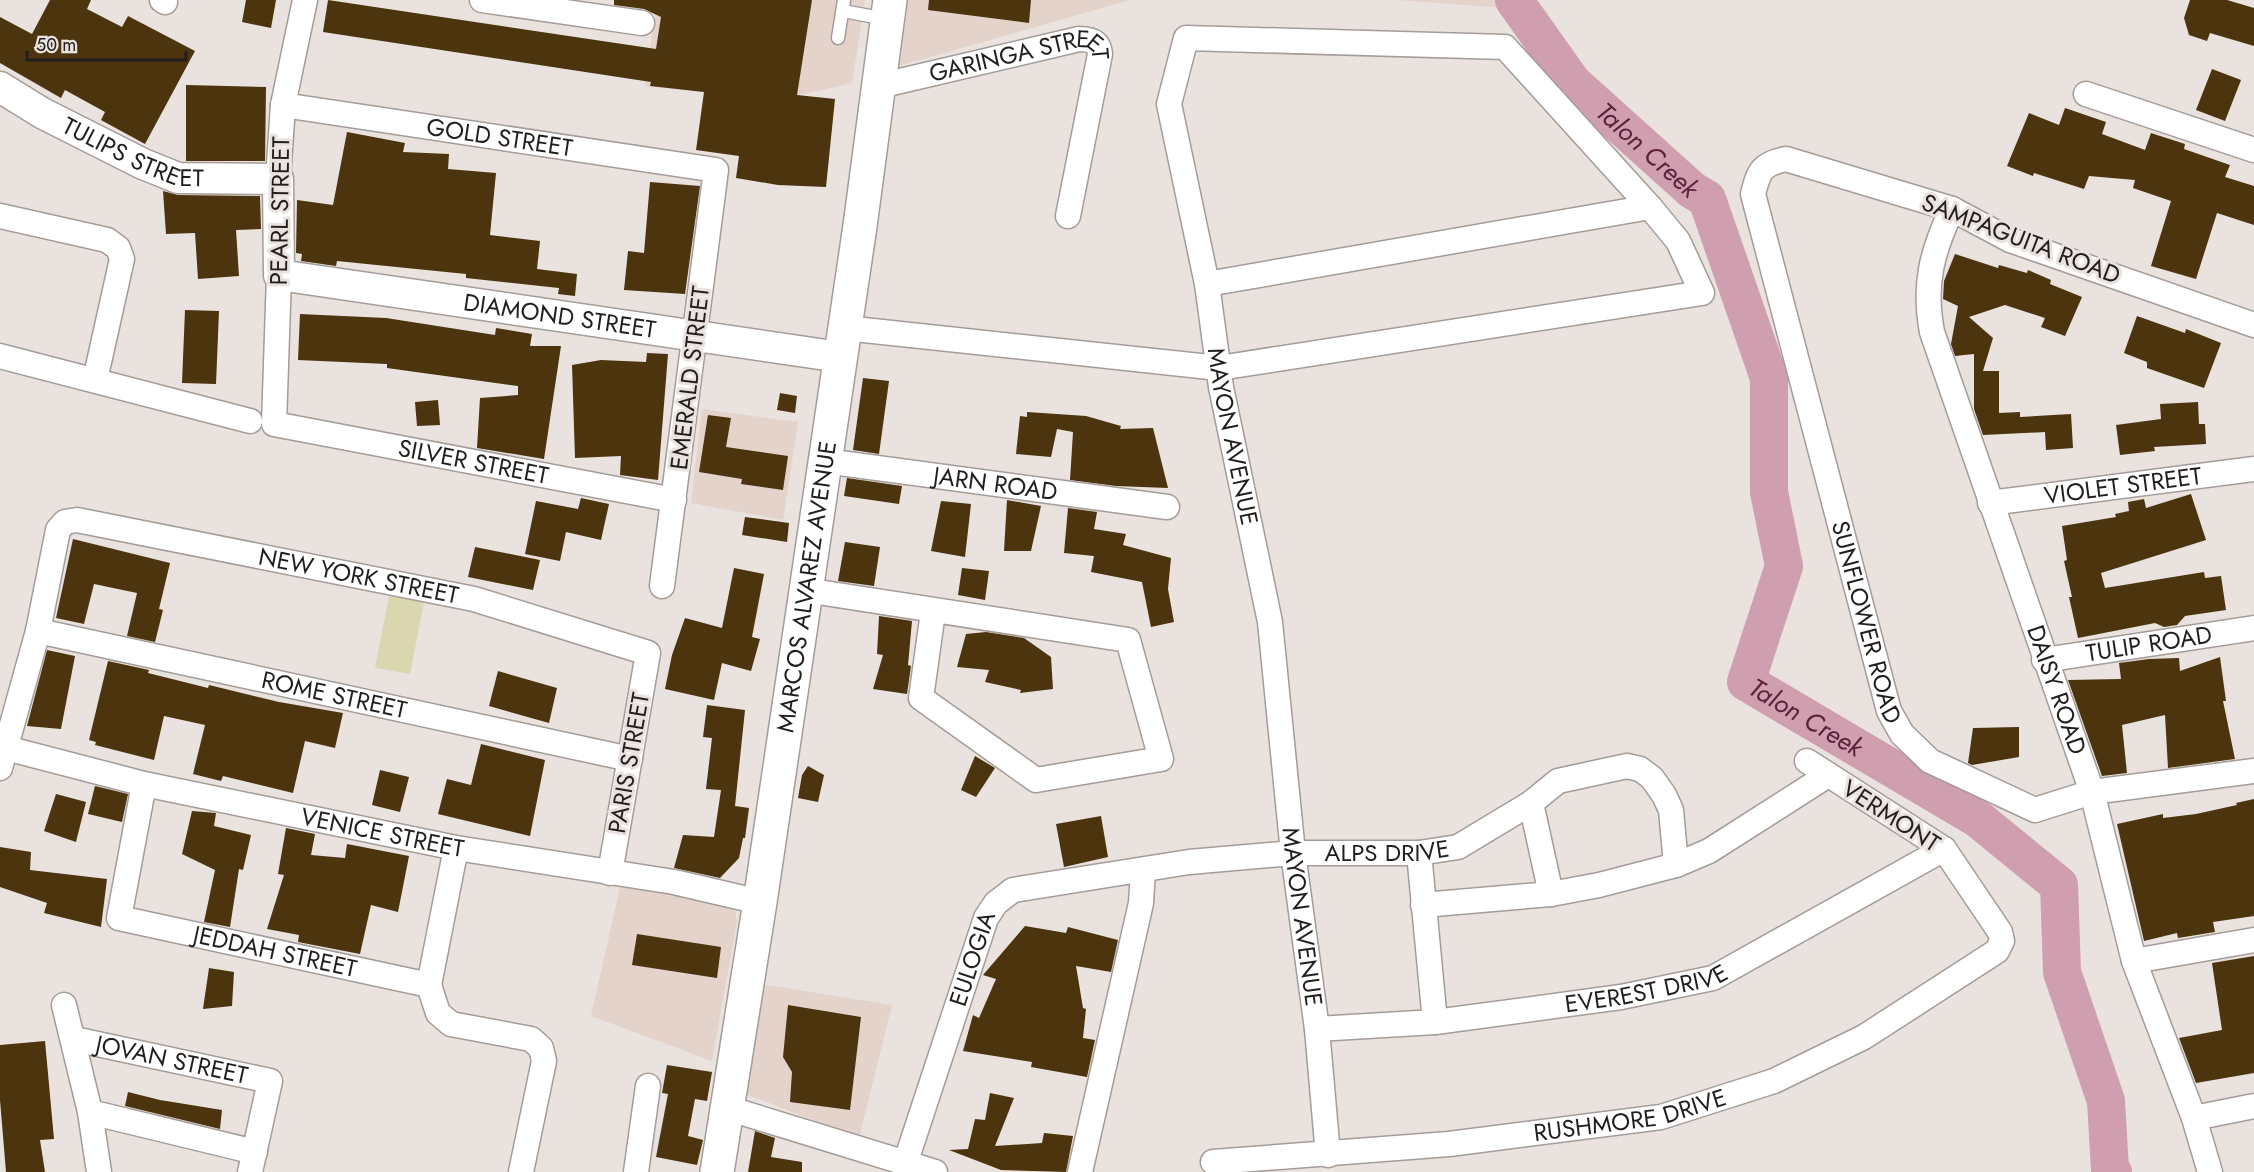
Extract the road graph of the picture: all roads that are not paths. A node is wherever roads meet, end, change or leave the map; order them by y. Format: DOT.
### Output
graph roads {
  1 [pos="305,0"];
  2 [pos="482,0"];
  3 [pos="843,5"];
  4 [pos="574,7"];
  5 [pos="889,10"];
  6 [pos="642,23"];
  7 [pos="838,38"];
  8 [pos="879,86"];
  9 [pos="0,87"];
  10 [pos="2086,94"];
  11 [pos="282,105"];
  12 [pos="2254,150"];
  13 [pos="1786,159"];
  14 [pos="716,170"];
  15 [pos="278,179"];
  16 [pos="1650,207"];
  17 [pos="1952,209"];
  18 [pos="0,216"];
  19 [pos="1068,216"];
  20 [pos="279,275"];
  21 [pos="1207,284"];
  22 [pos="2254,325"];
  23 [pos="696,337"];
  24 [pos="842,342"];
  25 [pos="0,356"];
  26 [pos="1219,368"];
  27 [pos="95,380"];
  28 [pos="250,421"];
  29 [pos="274,424"];
  30 [pos="825,461"];
  31 [pos="2254,468"];
  32 [pos="674,500"];
  33 [pos="1990,503"];
  34 [pos="1167,507"];
  35 [pos="662,586"];
  36 [pos="805,590"];
  37 [pos="933,612"];
  38 [pos="2254,628"];
  39 [pos="38,631"];
  40 [pos="648,654"];
  41 [pos="2044,660"];
  42 [pos="3,758"];
  43 [pos="630,759"];
  44 [pos="1808,761"];
  45 [pos="2254,771"];
  46 [pos="1828,776"];
  47 [pos="144,784"];
  48 [pos="2092,792"];
  49 [pos="1531,803"];
  50 [pos="456,849"];
  51 [pos="1944,849"];
  52 [pos="1293,853"];
  53 [pos="1419,853"];
  54 [pos="1676,865"];
  55 [pos="1143,870"];
  56 [pos="610,873"];
  57 [pos="1551,894"];
  58 [pos="760,902"];
  59 [pos="1423,905"];
  60 [pos="2254,940"];
  61 [pos="2002,941"];
  62 [pos="2133,961"];
  63 [pos="429,986"];
  64 [pos="64,1005"];
  65 [pos="1435,1022"];
  66 [pos="1317,1029"];
  67 [pos="74,1039"];
  68 [pos="648,1086"];
  69 [pos="2254,1106"];
  70 [pos="727,1108"];
  71 [pos="90,1112"];
  72 [pos="2194,1118"];
  73 [pos="1328,1155"];
  74 [pos="252,1162"];
  75 [pos="1213,1162"];
  76 [pos="870,1163"];
  77 [pos="905,1164"];
  78 [pos="99,1172"];
  79 [pos="520,1172"];
  80 [pos="636,1172"];
  81 [pos="717,1172"];
  82 [pos="935,1172"];
  83 [pos="1080,1172"];
  84 [pos="2210,1172"];
  1 -- 11 [label="street, PEARL STREET"];
  2 -- 4 [label="street"];
  3 -- 5 [label="lane"];
  3 -- 7 [label="lane"];
  4 -- 6 [label="street"];
  5 -- 8 [label="main road, MARCOS ALVAREZ AVENUE"];
  8 -- 19 [label="street, GARINGA STREET"];
  8 -- 24 [label="main road, MARCOS ALVAREZ AVENUE"];
  9 -- 15 [label="street, TULIPS STREET"];
  10 -- 12 [label="street"];
  11 -- 14 [label="street, GOLD STREET"];
  11 -- 15 [label="street, PEARL STREET"];
  13 -- 17 [label="street, SAMPAGUITA ROAD"];
  13 -- 48 [label="street, SUNFLOWER ROAD"];
  14 -- 23 [label="street, EMERALD STREET"];
  15 -- 20 [label="street, PEARL STREET"];
  16 -- 21 [label="street"];
  16 -- 21 [label="street, MAYON AVENUE"];
  16 -- 26 [label="street"];
  17 -- 22 [label="street, SAMPAGUITA ROAD"];
  17 -- 33 [label="street, DAISY ROAD"];
  18 -- 27 [label="street"];
  20 -- 23 [label="street, DIAMOND STREET"];
  20 -- 29 [label="street, PEARL STREET"];
  21 -- 26 [label="street, MAYON AVENUE"];
  23 -- 24 [label="street, DIAMOND STREET"];
  23 -- 32 [label="street, EMERALD STREET"];
  24 -- 26 [label="street"];
  24 -- 30 [label="main road, MARCOS ALVAREZ AVENUE"];
  25 -- 27 [label="street"];
  26 -- 52 [label="street, MAYON AVENUE"];
  27 -- 28 [label="street"];
  29 -- 32 [label="street, SILVER STREET"];
  30 -- 34 [label="street, JARN ROAD"];
  30 -- 36 [label="main road, MARCOS ALVAREZ AVENUE"];
  31 -- 33 [label="street, VIOLET STREET"];
  32 -- 35 [label="street, EMERALD STREET"];
  33 -- 41 [label="street, DAISY ROAD"];
  36 -- 37 [label="street"];
  36 -- 58 [label="main road, MARCOS ALVAREZ AVENUE"];
  37 -- 37 [label="street"];
  38 -- 41 [label="street, TULIP ROAD"];
  39 -- 40 [label="street, NEW YORK STREET"];
  39 -- 42 [label="street"];
  39 -- 43 [label="street, ROME STREET"];
  40 -- 43 [label="street, PARIS STREET"];
  41 -- 48 [label="street, DAISY ROAD"];
  42 -- 47 [label="street, VENICE STREET"];
  43 -- 56 [label="street, PARIS STREET"];
  44 -- 46 [label="street, VERMONT"];
  45 -- 48 [label="street, SUNFLOWER ROAD"];
  46 -- 51 [label="street, VERMONT"];
  46 -- 54 [label="street"];
  47 -- 50 [label="street, VENICE STREET"];
  47 -- 63 [label="street, JEDDAH STREET"];
  48 -- 62 [label="street, DAISY ROAD"];
  49 -- 53 [label="street, ALPS DRIVE"];
  49 -- 54 [label="street, ALPS DRIVE"];
  49 -- 57 [label="street"];
  50 -- 56 [label="street, VENICE STREET"];
  50 -- 63 [label="street"];
  51 -- 61 [label="street, VERMONT"];
  51 -- 65 [label="street, EVEREST DRIVE"];
  52 -- 53 [label="street, ALPS DRIVE"];
  52 -- 55 [label="street, EULOGIA"];
  52 -- 66 [label="street, MAYON AVENUE"];
  53 -- 59 [label="street"];
  54 -- 57 [label="street"];
  55 -- 77 [label="street, EULOGIA"];
  55 -- 83 [label="street"];
  56 -- 58 [label="street, VENICE STREET"];
  57 -- 59 [label="street"];
  58 -- 70 [label="main road, MARCOS ALVAREZ AVENUE"];
  59 -- 65 [label="street"];
  60 -- 62 [label="street"];
  61 -- 73 [label="street, RUSHMORE DRIVE"];
  62 -- 72 [label="street, DAISY ROAD"];
  63 -- 79 [label="street"];
  64 -- 67 [label="street"];
  65 -- 66 [label="street, EVEREST DRIVE"];
  66 -- 73 [label="street, MAYON AVENUE"];
  67 -- 71 [label="street"];
  67 -- 74 [label="street, JOVAN STREET"];
  68 -- 80 [label="street"];
  69 -- 72 [label="street"];
  70 -- 76 [label="street"];
  70 -- 81 [label="main road, MARCOS ALVAREZ AVENUE"];
  71 -- 74 [label="street"];
  71 -- 78 [label="street"];
  72 -- 84 [label="street, DAISY ROAD"];
  73 -- 75 [label="street, RUSHMORE DRIVE"];
  76 -- 77 [label="street"];
  77 -- 82 [label="street"];
}
